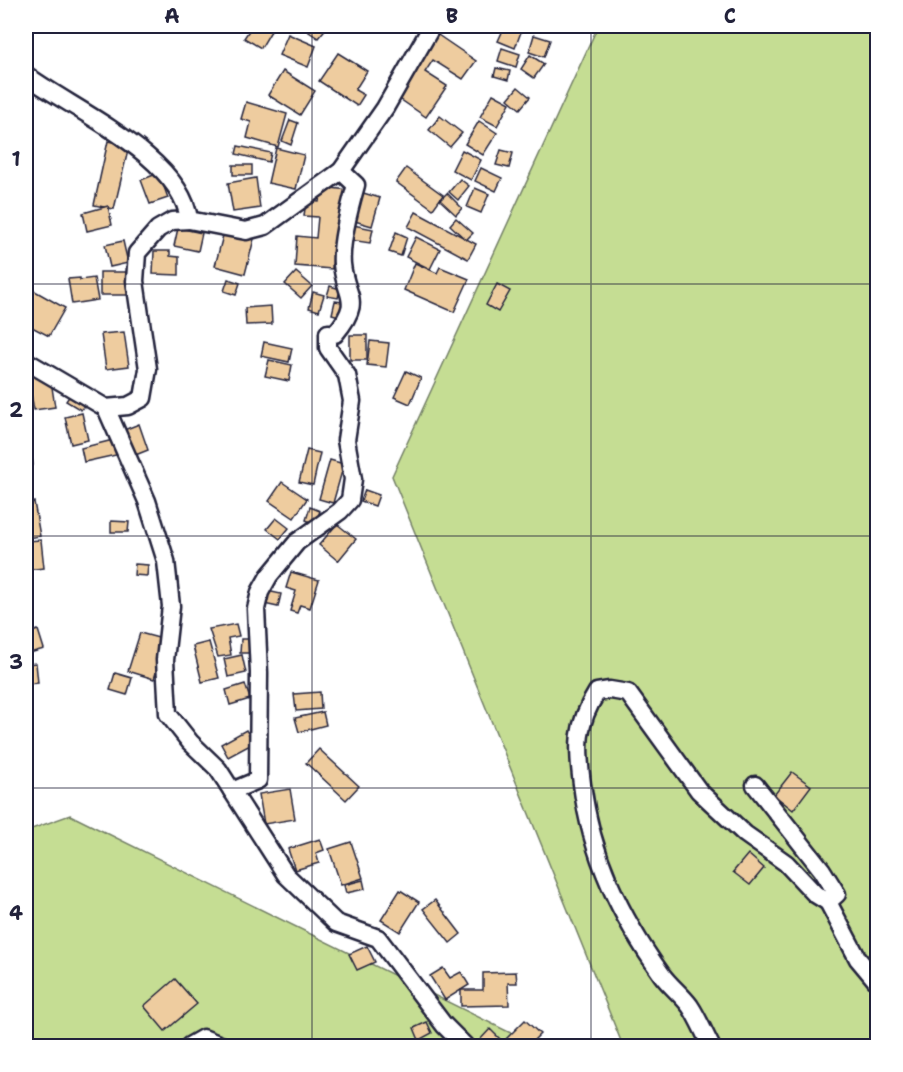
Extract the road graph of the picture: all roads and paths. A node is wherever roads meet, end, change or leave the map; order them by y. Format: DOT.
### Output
graph roads {
  1 [pos="432,26"];
  2 [pos="26,75"];
  3 [pos="341,171"];
  4 [pos="189,220"];
  5 [pos="26,361"];
  6 [pos="106,408"];
  7 [pos="755,785"];
  8 [pos="232,791"];
  9 [pos="828,902"];
  10 [pos="878,983"];
  11 [pos="189,1047"];
  12 [pos="222,1047"];
  13 [pos="465,1047"];
  14 [pos="711,1047"];
  1 -- 3 [label="street"];
  2 -- 4 [label="street"];
  3 -- 4 [label="street"];
  3 -- 8 [label="street"];
  4 -- 6 [label="street"];
  5 -- 6 [label="street"];
  6 -- 8 [label="street"];
  7 -- 9 [label="street"];
  8 -- 13 [label="street"];
  9 -- 10 [label="street"];
  9 -- 14 [label="street"];
  11 -- 12 [label="street"];
}
